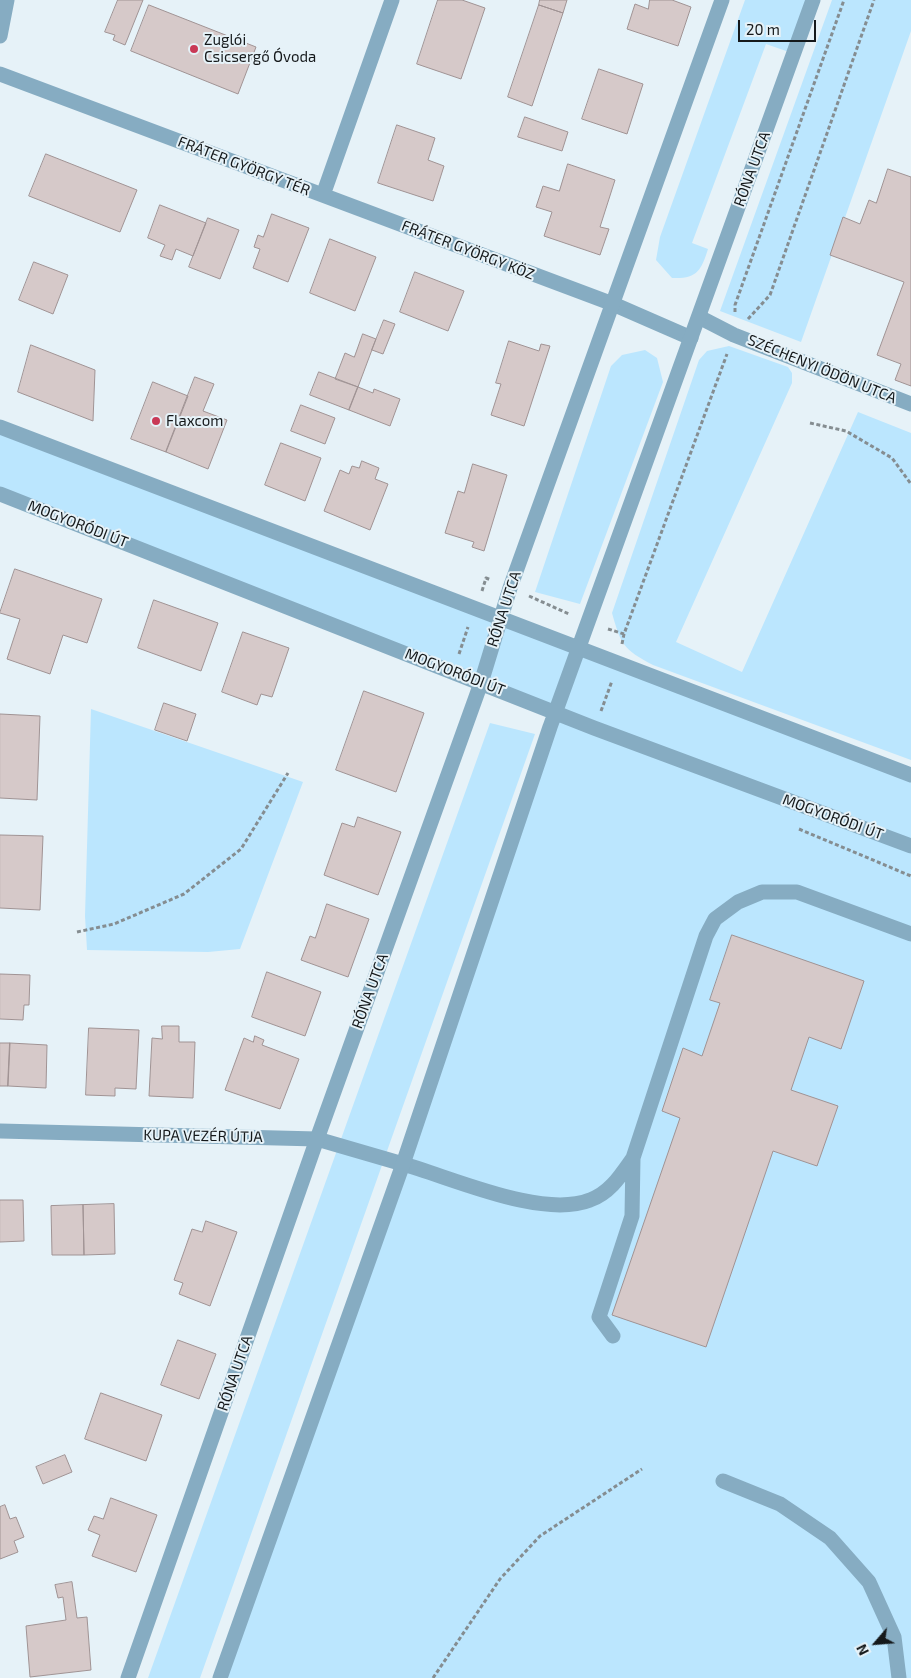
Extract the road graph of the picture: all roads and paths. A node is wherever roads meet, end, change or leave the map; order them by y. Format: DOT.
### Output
graph roads {
  1 [pos="7,0"];
  2 [pos="392,0"];
  3 [pos="722,0"];
  4 [pos="813,0"];
  5 [pos="844,0"];
  6 [pos="874,0"];
  7 [pos="0,36"];
  8 [pos="0,74"];
  9 [pos="323,195"];
  10 [pos="613,304"];
  11 [pos="699,317"];
  12 [pos="734,335"];
  13 [pos="691,338"];
  14 [pos="911,404"];
  15 [pos="810,423"];
  16 [pos="0,426"];
  17 [pos="911,484"];
  18 [pos="0,494"];
  19 [pos="500,619"];
  20 [pos="624,634"];
  21 [pos="578,649"];
  22 [pos="481,683"];
  23 [pos="555,712"];
  24 [pos="288,773"];
  25 [pos="911,775"];
  26 [pos="911,846"];
  27 [pos="77,932"];
  28 [pos="911,934"];
  29 [pos="0,1131"];
  30 [pos="317,1139"];
  31 [pos="633,1158"];
  32 [pos="403,1164"];
  33 [pos="613,1336"];
  34 [pos="642,1469"];
  35 [pos="723,1481"];
  36 [pos="128,1678"];
  37 [pos="220,1678"];
  38 [pos="433,1678"];
  39 [pos="899,1678"];
  1 -- 7 [label="street"];
  2 -- 9 [label="street, FRÁTER GYÖRGY TÉR"];
  3 -- 10 [label="street, RÓNA UTCA"];
  4 -- 11 [label="street, RÓNA UTCA"];
  5 -- 12 [label="path"];
  6 -- 12 [label="path"];
  8 -- 9 [label="street, FRÁTER GYÖRGY TÉR"];
  9 -- 10 [label="street, FRÁTER GYÖRGY KÖZ"];
  10 -- 13 [label="street"];
  10 -- 19 [label="street, RÓNA UTCA"];
  11 -- 12 [label="street, SZÉCHENYI ÖDÖN UTCA"];
  11 -- 13 [label="street, RÓNA UTCA"];
  12 -- 14 [label="street, SZÉCHENYI ÖDÖN UTCA"];
  12 -- 20 [label="path"];
  13 -- 21 [label="street, RÓNA UTCA"];
  15 -- 17 [label="path"];
  16 -- 19 [label="street"];
  18 -- 22 [label="street, MOGYORÓDI ÚT"];
  19 -- 21 [label="street"];
  19 -- 22 [label="street, RÓNA UTCA"];
  21 -- 23 [label="street, RÓNA UTCA"];
  21 -- 25 [label="street"];
  22 -- 23 [label="street, MOGYORÓDI ÚT"];
  22 -- 30 [label="street, RÓNA UTCA"];
  23 -- 26 [label="street, MOGYORÓDI ÚT"];
  23 -- 32 [label="street, RÓNA UTCA"];
  24 -- 27 [label="path"];
  28 -- 31 [label="street"];
  29 -- 30 [label="street, KUPA VEZÉR ÚTJA"];
  30 -- 32 [label="street, KUPA VEZÉR ÚTJA"];
  30 -- 36 [label="street, RÓNA UTCA"];
  31 -- 32 [label="street, KUPA VEZÉR ÚTJA"];
  31 -- 33 [label="street"];
  32 -- 37 [label="street, RÓNA UTCA"];
  34 -- 38 [label="path"];
  35 -- 39 [label="street"];
}
